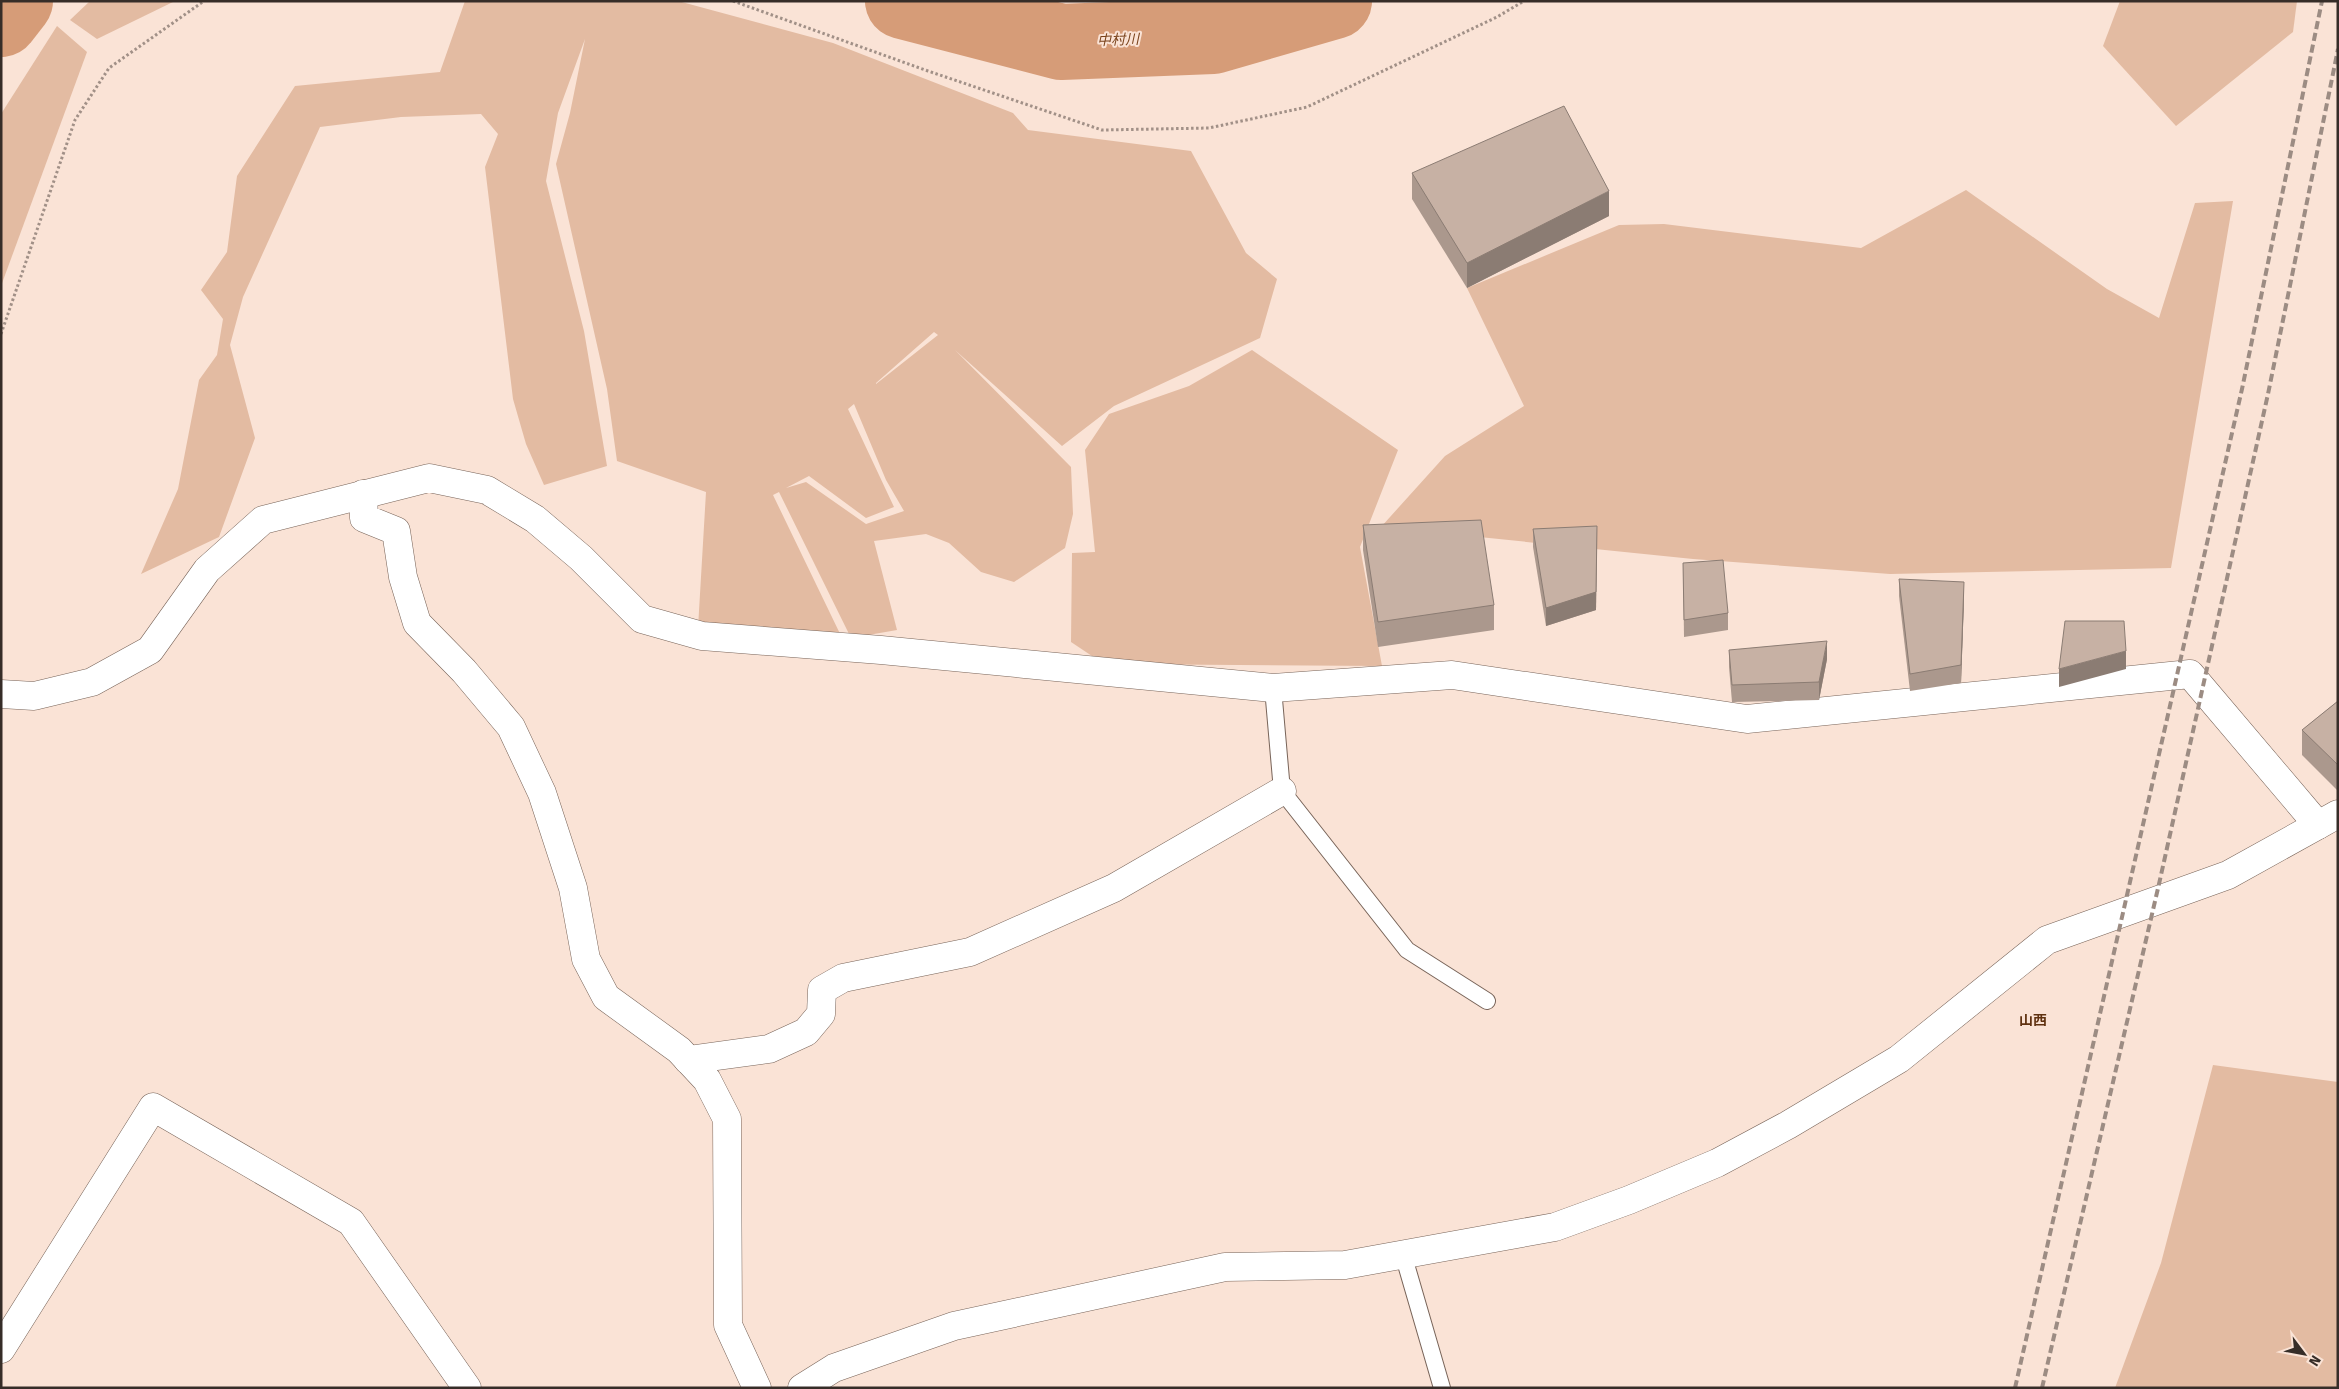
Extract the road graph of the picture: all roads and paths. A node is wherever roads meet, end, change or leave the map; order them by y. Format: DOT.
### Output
graph roads {
  1 [pos="204,1"];
  2 [pos="733,1"];
  3 [pos="1524,1"];
  4 [pos="1,334"];
  5 [pos="363,494"];
  6 [pos="1274,688"];
  7 [pos="1,694"];
  8 [pos="1282,791"];
  9 [pos="2328,820"];
  10 [pos="1487,1001"];
  11 [pos="688,1060"];
  12 [pos="1403,1254"];
  13 [pos="1,1349"];
  14 [pos="467,1388"];
  15 [pos="757,1388"];
  16 [pos="802,1388"];
  17 [pos="1442,1388"];
  1 -- 4 [label="path"];
  2 -- 3 [label="path"];
  5 -- 6 [label="street"];
  5 -- 7 [label="street"];
  5 -- 11 [label="street"];
  6 -- 8 [label="lane"];
  6 -- 9 [label="street"];
  8 -- 10 [label="lane"];
  8 -- 11 [label="street"];
  9 -- 12 [label="street"];
  11 -- 15 [label="street"];
  12 -- 16 [label="street"];
  12 -- 17 [label="lane"];
  13 -- 14 [label="street"];
}
